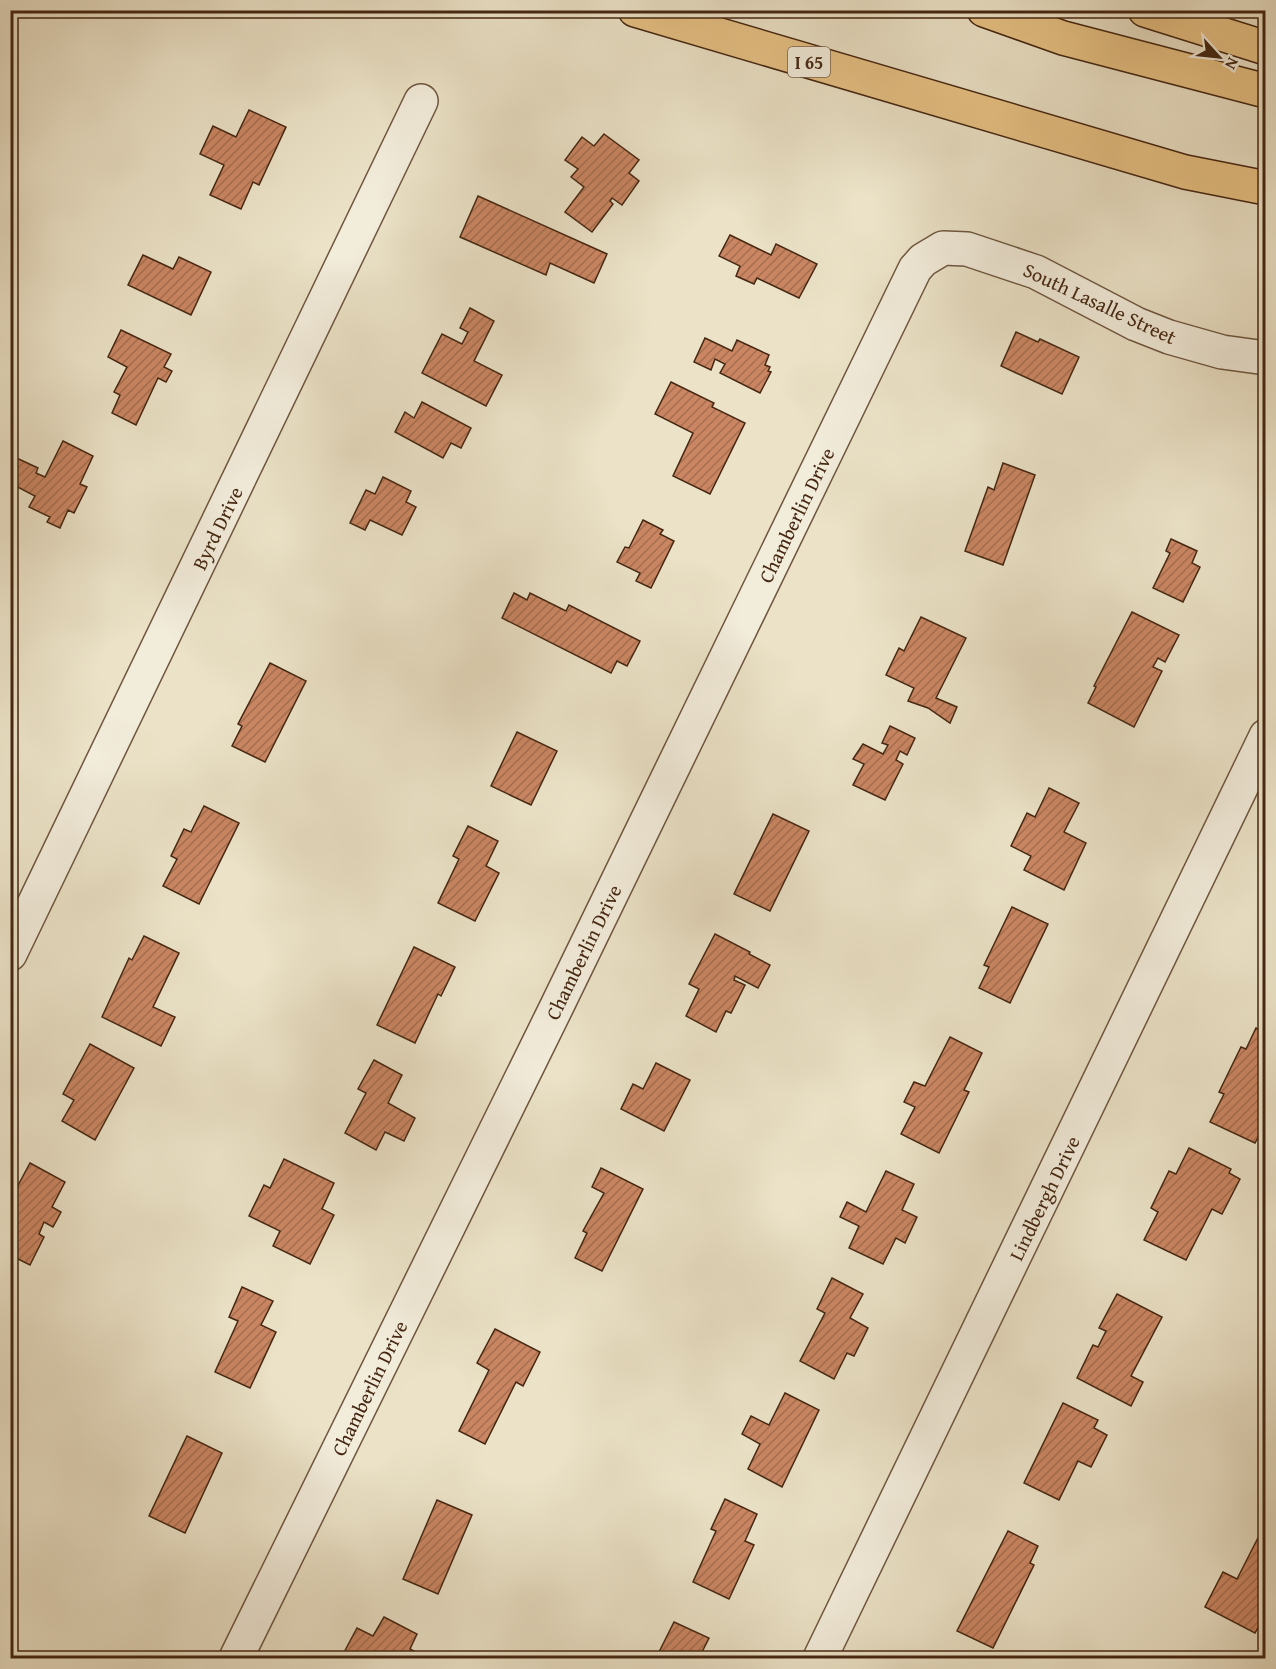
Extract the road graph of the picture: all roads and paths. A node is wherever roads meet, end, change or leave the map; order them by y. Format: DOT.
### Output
graph roads {
  1 [pos="635,10"];
  2 [pos="984,10"];
  3 [pos="1146,10"];
  4 [pos="1266,24"];
  5 [pos="1266,48"];
  6 [pos="1266,91"];
  7 [pos="421,101"];
  8 [pos="1185,172"];
  9 [pos="1266,188"];
  10 [pos="1266,208"];
  11 [pos="937,251"];
  12 [pos="1266,358"];
  13 [pos="1266,736"];
  14 [pos="10,954"];
  15 [pos="236,1659"];
  16 [pos="820,1659"];
  1 -- 8 [label="highway, I 65"];
  2 -- 6 [label="highway"];
  3 -- 4 [label="highway"];
  3 -- 5 [label="highway"];
  7 -- 14 [label="street, Byrd Drive"];
  8 -- 9 [label="highway, I 65"];
  8 -- 10 [label="highway"];
  11 -- 12 [label="street, South Lasalle Street"];
  11 -- 15 [label="street, Chamberlin Drive"];
  13 -- 16 [label="street, Lindbergh Drive"];
}
